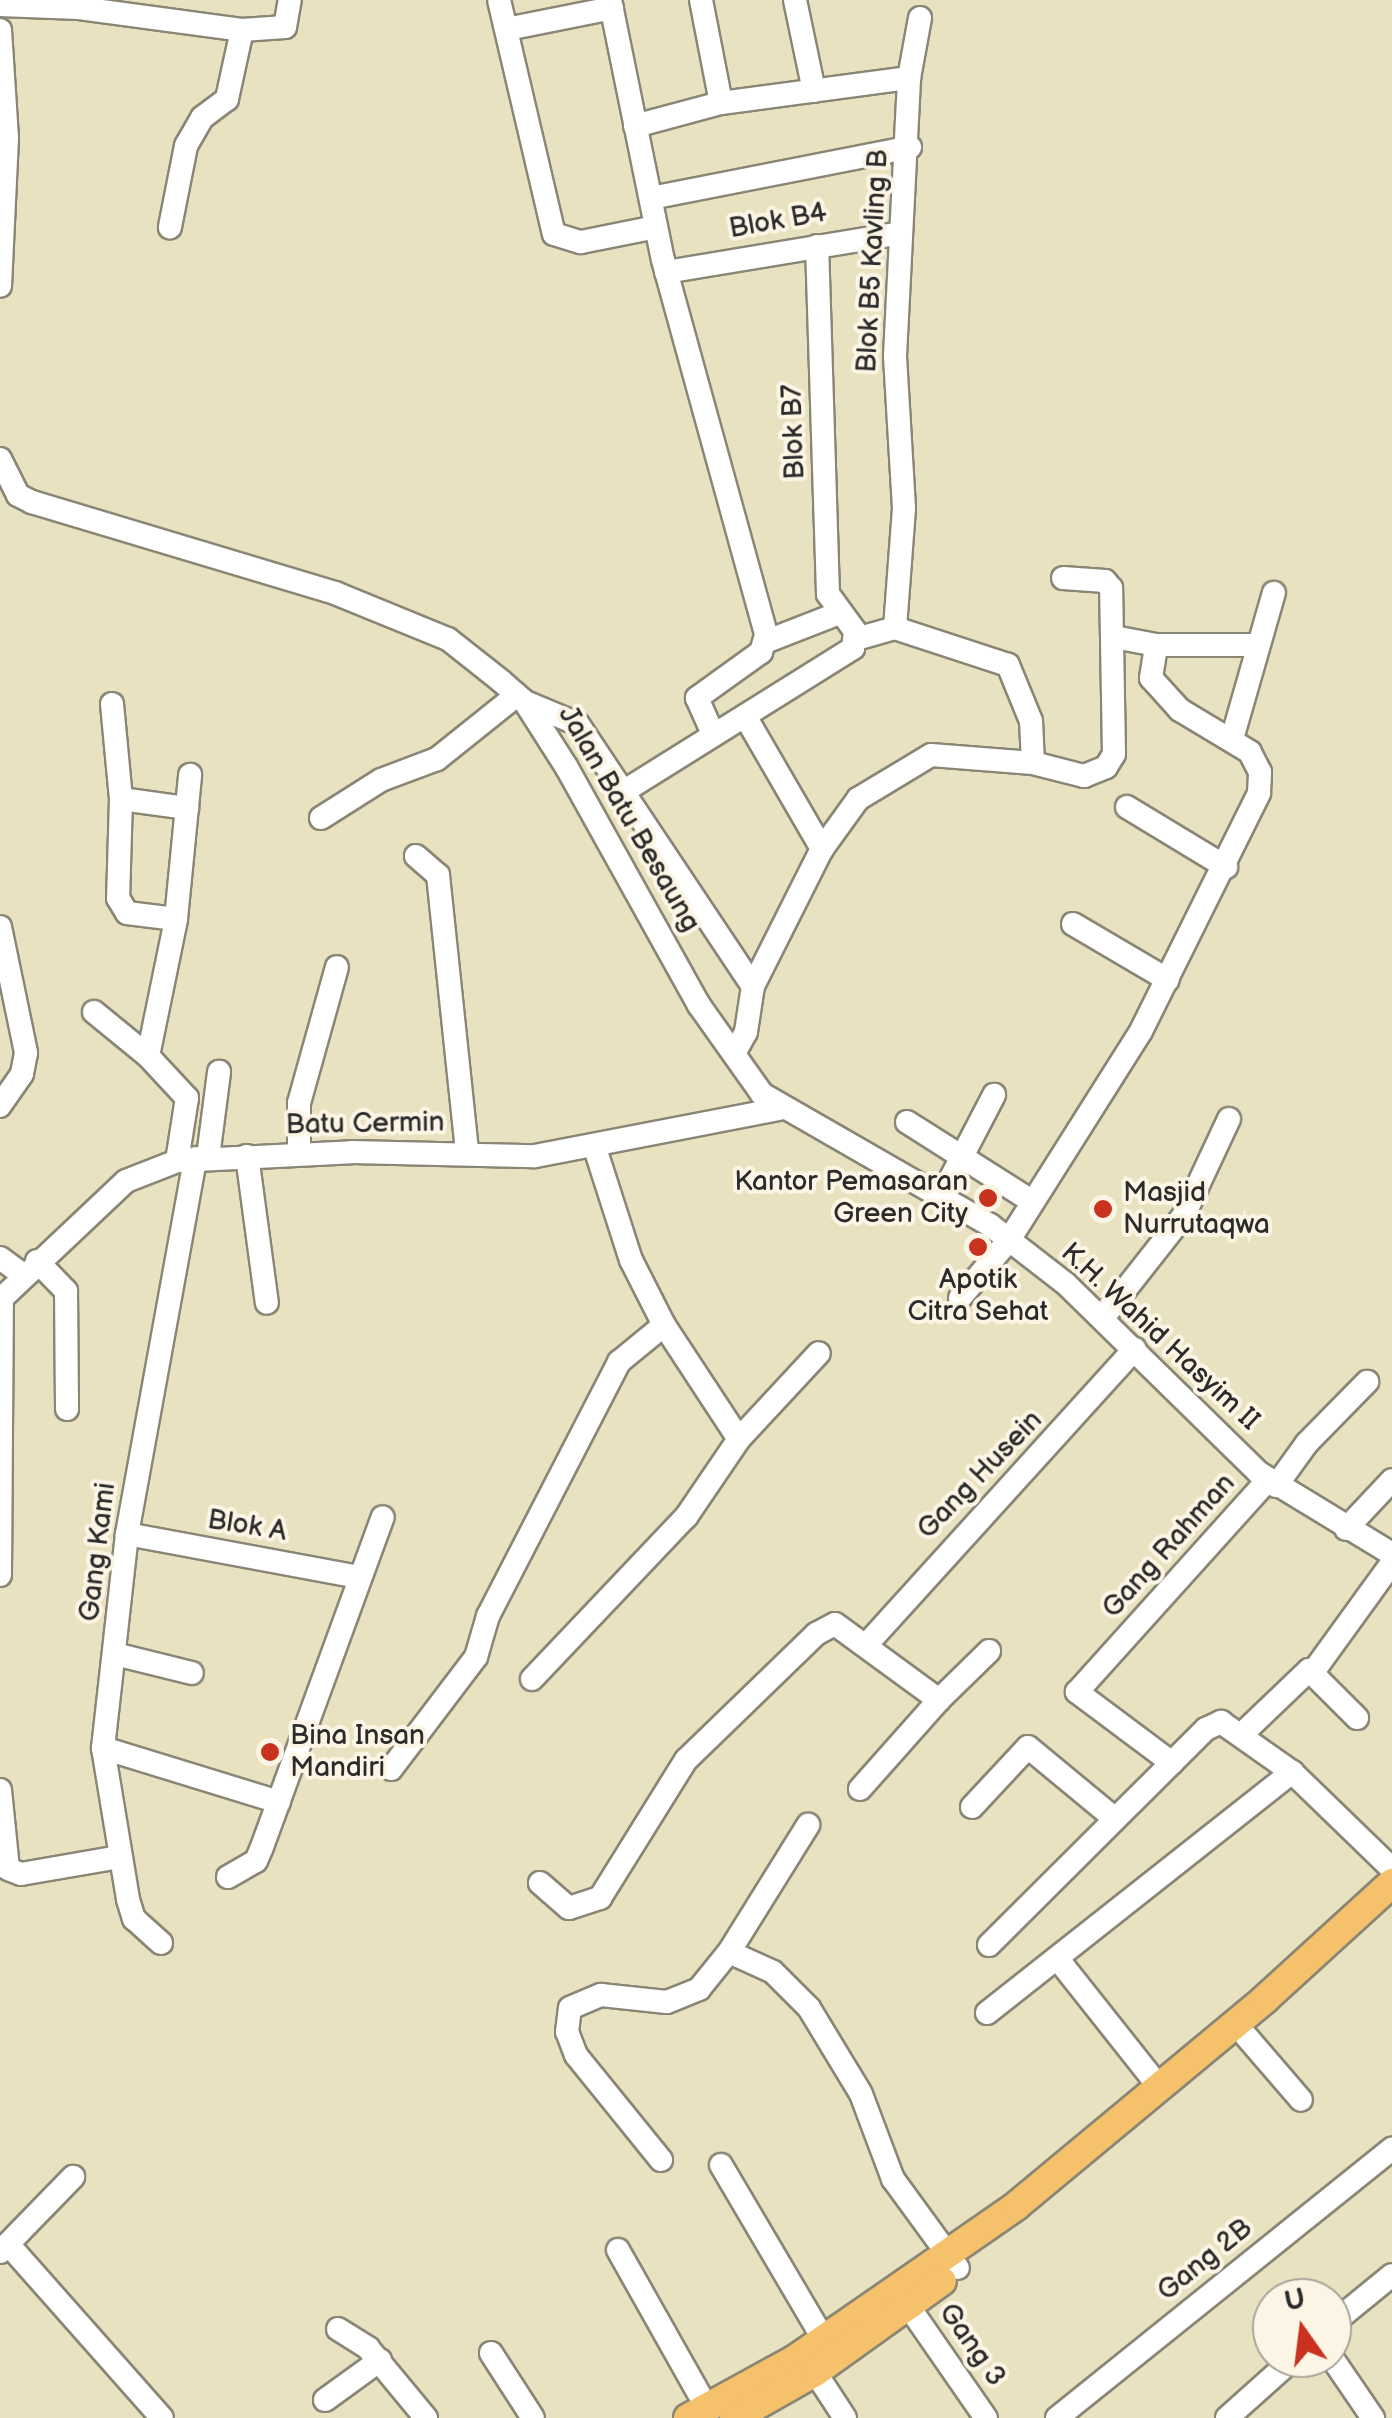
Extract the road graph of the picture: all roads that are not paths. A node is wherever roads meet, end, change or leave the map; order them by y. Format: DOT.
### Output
graph roads {
  1 [pos="290,0"];
  2 [pos="500,0"];
  3 [pos="701,0"];
  4 [pos="794,0"];
  5 [pos="611,4"];
  6 [pos="0,5"];
  7 [pos="920,18"];
  8 [pos="506,29"];
  9 [pos="0,30"];
  10 [pos="242,30"];
  11 [pos="909,78"];
  12 [pos="814,90"];
  13 [pos="720,104"];
  14 [pos="3,107"];
  15 [pos="636,126"];
  16 [pos="3,139"];
  17 [pos="910,147"];
  18 [pos="651,198"];
  19 [pos="170,228"];
  20 [pos="656,228"];
  21 [pos="901,234"];
  22 [pos="817,246"];
  23 [pos="666,272"];
  24 [pos="0,286"];
  25 [pos="0,459"];
  26 [pos="9,500"];
  27 [pos="1063,578"];
  28 [pos="1274,593"];
  29 [pos="837,614"];
  30 [pos="895,628"];
  31 [pos="1114,637"];
  32 [pos="856,639"];
  33 [pos="765,642"];
  34 [pos="1156,645"];
  35 [pos="1257,645"];
  36 [pos="521,699"];
  37 [pos="112,704"];
  38 [pos="745,716"];
  39 [pos="713,734"];
  40 [pos="1232,739"];
  41 [pos="1033,763"];
  42 [pos="190,774"];
  43 [pos="626,790"];
  44 [pos="120,799"];
  45 [pos="1127,806"];
  46 [pos="187,808"];
  47 [pos="321,818"];
  48 [pos="822,849"];
  49 [pos="416,856"];
  50 [pos="1226,867"];
  51 [pos="176,919"];
  52 [pos="1073,924"];
  53 [pos="0,926"];
  54 [pos="338,967"];
  55 [pos="1168,980"];
  56 [pos="6,985"];
  57 [pos="753,986"];
  58 [pos="94,1012"];
  59 [pos="734,1054"];
  60 [pos="148,1056"];
  61 [pos="219,1072"];
  62 [pos="994,1095"];
  63 [pos="0,1106"];
  64 [pos="779,1109"];
  65 [pos="1228,1119"];
  66 [pos="907,1122"];
  67 [pos="594,1146"];
  68 [pos="467,1152"];
  69 [pos="299,1154"];
  70 [pos="248,1156"];
  71 [pos="961,1156"];
  72 [pos="193,1159"];
  73 [pos="942,1195"];
  74 [pos="1033,1202"];
  75 [pos="1009,1240"];
  76 [pos="0,1258"];
  77 [pos="30,1268"];
  78 [pos="960,1298"];
  79 [pos="1,1299"];
  80 [pos="267,1302"];
  81 [pos="1103,1318"];
  82 [pos="664,1325"];
  83 [pos="1134,1349"];
  84 [pos="819,1353"];
  85 [pos="1367,1382"];
  86 [pos="67,1410"];
  87 [pos="740,1439"];
  88 [pos="1392,1480"];
  89 [pos="1272,1483"];
  90 [pos="383,1517"];
  91 [pos="1346,1529"];
  92 [pos="127,1534"];
  93 [pos="1392,1554"];
  94 [pos="1392,1563"];
  95 [pos="0,1576"];
  96 [pos="358,1576"];
  97 [pos="868,1642"];
  98 [pos="989,1650"];
  99 [pos="115,1654"];
  100 [pos="1313,1672"];
  101 [pos="192,1673"];
  102 [pos="532,1679"];
  103 [pos="940,1700"];
  104 [pos="1357,1718"];
  105 [pos="1235,1730"];
  106 [pos="103,1748"];
  107 [pos="1172,1763"];
  108 [pos="391,1769"];
  109 [pos="1292,1772"];
  110 [pos="860,1789"];
  111 [pos="0,1790"];
  112 [pos="279,1802"];
  113 [pos="972,1807"];
  114 [pos="1115,1818"];
  115 [pos="808,1825"];
  116 [pos="119,1857"];
  117 [pos="1392,1870"];
  118 [pos="228,1877"];
  119 [pos="540,1883"];
  120 [pos="1392,1883"];
  121 [pos="1392,1905"];
  122 [pos="161,1943"];
  123 [pos="988,1946"];
  124 [pos="729,1952"];
  125 [pos="1057,1958"];
  126 [pos="986,2013"];
  127 [pos="1246,2036"];
  128 [pos="1160,2088"];
  129 [pos="1301,2100"];
  130 [pos="1392,2150"];
  131 [pos="660,2160"];
  132 [pos="721,2165"];
  133 [pos="72,2178"];
  134 [pos="4,2248"];
  135 [pos="618,2250"];
  136 [pos="953,2262"];
  137 [pos="1392,2275"];
  138 [pos="909,2307"];
  139 [pos="1352,2308"];
  140 [pos="338,2328"];
  141 [pos="824,2340"];
  142 [pos="492,2353"];
  143 [pos="380,2360"];
  144 [pos="816,2372"];
  145 [pos="1271,2378"];
  146 [pos="1346,2378"];
  147 [pos="324,2400"];
  148 [pos="698,2413"];
  149 [pos="162,2418"];
  150 [pos="426,2418"];
  151 [pos="533,2418"];
  152 [pos="734,2418"];
  153 [pos="845,2418"];
  154 [pos="986,2418"];
  155 [pos="1057,2418"];
  156 [pos="1226,2418"];
  157 [pos="1373,2418"];
  1 -- 10 [label="street"];
  2 -- 8 [label="street"];
  3 -- 13 [label="street"];
  4 -- 12 [label="street"];
  5 -- 8 [label="street"];
  5 -- 15 [label="street"];
  6 -- 10 [label="street"];
  7 -- 11 [label="street, Blok B5 Kavling B"];
  8 -- 20 [label="street"];
  9 -- 14 [label="street"];
  10 -- 19 [label="street"];
  11 -- 12 [label="street"];
  11 -- 17 [label="street, Blok B5 Kavling B"];
  12 -- 13 [label="street"];
  13 -- 15 [label="street"];
  14 -- 16 [label="street"];
  15 -- 18 [label="street"];
  16 -- 24 [label="street"];
  17 -- 18 [label="street"];
  17 -- 21 [label="street, Blok B5 Kavling B"];
  18 -- 20 [label="street"];
  20 -- 23 [label="street"];
  21 -- 22 [label="street, Blok B4"];
  21 -- 30 [label="street, Blok B5 Kavling B"];
  22 -- 23 [label="street, Blok B4"];
  22 -- 29 [label="street, Blok B7"];
  23 -- 33 [label="street"];
  25 -- 26 [label="street, Jalan Batu Besaung"];
  26 -- 36 [label="street, Jalan Batu Besaung"];
  27 -- 31 [label="street"];
  28 -- 35 [label="street"];
  29 -- 32 [label="street"];
  29 -- 33 [label="street"];
  30 -- 32 [label="street"];
  30 -- 41 [label="street"];
  31 -- 34 [label="street"];
  31 -- 41 [label="street"];
  32 -- 38 [label="street"];
  33 -- 39 [label="street"];
  34 -- 35 [label="street"];
  34 -- 40 [label="street"];
  35 -- 40 [label="street"];
  36 -- 43 [label="street"];
  36 -- 47 [label="street"];
  36 -- 59 [label="street, Jalan Batu Besaung"];
  37 -- 44 [label="street"];
  38 -- 39 [label="street"];
  38 -- 48 [label="street"];
  39 -- 43 [label="street"];
  40 -- 50 [label="street"];
  41 -- 48 [label="street"];
  42 -- 46 [label="street"];
  43 -- 57 [label="street"];
  44 -- 46 [label="street"];
  44 -- 51 [label="street"];
  45 -- 50 [label="street"];
  46 -- 51 [label="street"];
  48 -- 57 [label="street"];
  49 -- 68 [label="street"];
  50 -- 55 [label="street"];
  51 -- 60 [label="street"];
  52 -- 55 [label="street"];
  53 -- 56 [label="street"];
  54 -- 69 [label="street"];
  55 -- 74 [label="street"];
  56 -- 63 [label="street"];
  57 -- 59 [label="street"];
  58 -- 60 [label="street"];
  59 -- 64 [label="street, Jalan Batu Besaung"];
  60 -- 72 [label="street"];
  61 -- 72 [label="street"];
  62 -- 71 [label="street"];
  64 -- 67 [label="street, Batu Cermin"];
  64 -- 73 [label="street, K.H. Wahid Hasyim II"];
  65 -- 81 [label="street"];
  66 -- 71 [label="street"];
  67 -- 68 [label="street, Batu Cermin"];
  67 -- 82 [label="street"];
  68 -- 69 [label="street, Batu Cermin"];
  69 -- 70 [label="street, Batu Cermin"];
  70 -- 72 [label="street, Batu Cermin"];
  70 -- 80 [label="street"];
  71 -- 73 [label="street"];
  71 -- 74 [label="street"];
  72 -- 77 [label="street, Batu Cermin"];
  72 -- 92 [label="street, Gang Kami"];
  73 -- 75 [label="street, K.H. Wahid Hasyim II"];
  74 -- 75 [label="street"];
  75 -- 78 [label="street"];
  75 -- 81 [label="street, K.H. Wahid Hasyim II"];
  76 -- 77 [label="street"];
  77 -- 79 [label="street, Batu Cermin"];
  77 -- 86 [label="street"];
  79 -- 95 [label="street"];
  81 -- 83 [label="street, K.H. Wahid Hasyim II"];
  82 -- 87 [label="street"];
  82 -- 108 [label="street"];
  83 -- 89 [label="street, K.H. Wahid Hasyim II"];
  83 -- 97 [label="street, Gang Husein"];
  84 -- 87 [label="street"];
  85 -- 89 [label="street, Gang Rahman"];
  87 -- 102 [label="street"];
  88 -- 91 [label="street"];
  89 -- 91 [label="street, K.H. Wahid Hasyim II"];
  89 -- 107 [label="street, Gang Rahman"];
  90 -- 96 [label="street"];
  91 -- 93 [label="street, K.H. Wahid Hasyim II"];
  92 -- 96 [label="street, Blok A"];
  92 -- 99 [label="street, Gang Kami"];
  94 -- 100 [label="street"];
  96 -- 112 [label="street"];
  97 -- 103 [label="street"];
  97 -- 119 [label="street"];
  98 -- 103 [label="street"];
  99 -- 101 [label="street"];
  99 -- 106 [label="street, Gang Kami"];
  100 -- 104 [label="street"];
  100 -- 105 [label="street"];
  103 -- 110 [label="street"];
  105 -- 107 [label="street"];
  105 -- 109 [label="street"];
  106 -- 112 [label="street"];
  106 -- 116 [label="street, Gang Kami"];
  107 -- 114 [label="street"];
  109 -- 117 [label="street"];
  109 -- 125 [label="street"];
  111 -- 116 [label="street"];
  112 -- 118 [label="street"];
  113 -- 114 [label="street"];
  114 -- 123 [label="street"];
  115 -- 124 [label="street"];
  116 -- 122 [label="street, Gang Kami"];
  120 -- 128 [label="main road"];
  121 -- 127 [label="main road"];
  124 -- 131 [label="street"];
  124 -- 136 [label="street"];
  125 -- 126 [label="street"];
  125 -- 128 [label="street"];
  127 -- 129 [label="street"];
  127 -- 136 [label="main road"];
  128 -- 136 [label="main road"];
  130 -- 155 [label="street, Gang 2B"];
  132 -- 141 [label="street"];
  133 -- 134 [label="street"];
  134 -- 149 [label="street"];
  135 -- 148 [label="street"];
  136 -- 138 [label="main road"];
  136 -- 141 [label="main road"];
  137 -- 139 [label="street"];
  138 -- 144 [label="main road"];
  138 -- 154 [label="street, Gang 3"];
  140 -- 143 [label="street"];
  141 -- 148 [label="main road"];
  142 -- 151 [label="street"];
  143 -- 147 [label="street"];
  143 -- 150 [label="street"];
  144 -- 152 [label="main road"];
  144 -- 153 [label="street"];
  145 -- 156 [label="street"];
  146 -- 157 [label="street"];
}
